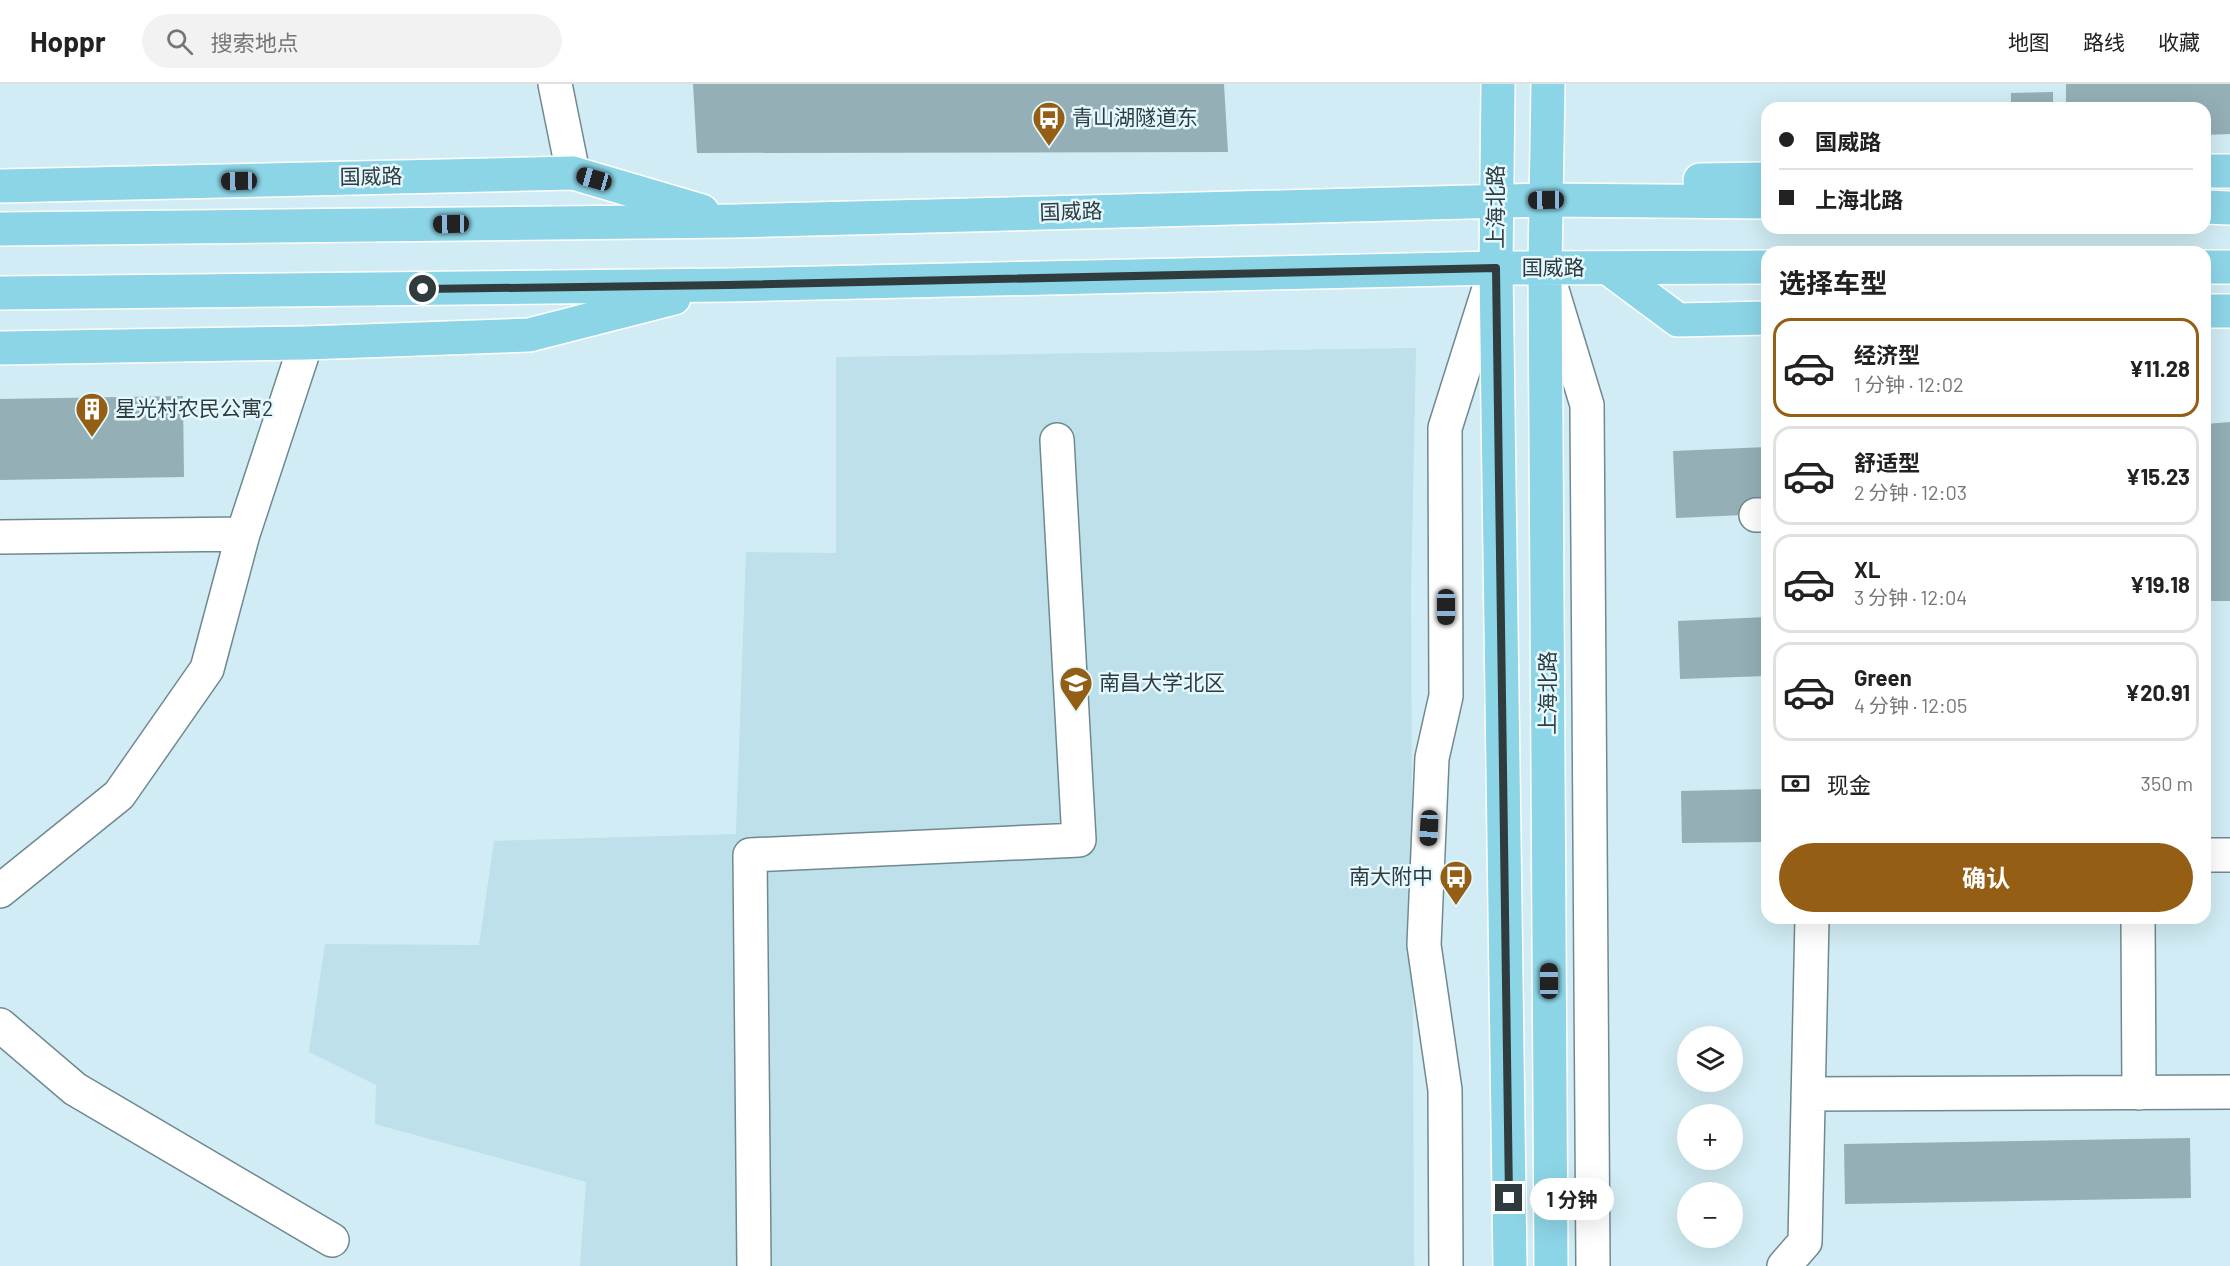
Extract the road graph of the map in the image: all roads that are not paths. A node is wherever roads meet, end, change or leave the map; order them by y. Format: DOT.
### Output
graph roads {
  1 [pos="555,84"];
  2 [pos="1498,84"];
  3 [pos="1548,84"];
  4 [pos="2211,171"];
  5 [pos="2230,171"];
  6 [pos="573,173"];
  7 [pos="1761,179"];
  8 [pos="0,186"];
  9 [pos="1546,200"];
  10 [pos="1496,201"];
  11 [pos="1610,201"];
  12 [pos="1761,202"];
  13 [pos="2211,207"];
  14 [pos="2230,208"];
  15 [pos="736,221"];
  16 [pos="0,229"];
  17 [pos="1761,267"];
  18 [pos="2211,267"];
  19 [pos="2230,267"];
  20 [pos="1496,268"];
  21 [pos="1545,268"];
  22 [pos="1608,268"];
  23 [pos="728,285"];
  24 [pos="0,294"];
  25 [pos="2211,311"];
  26 [pos="2230,311"];
  27 [pos="1761,318"];
  28 [pos="306,344"];
  29 [pos="0,348"];
  30 [pos="1057,440"];
  31 [pos="243,534"];
  32 [pos="0,537"];
  33 [pos="2211,855"];
  34 [pos="2230,855"];
  35 [pos="0,891"];
  36 [pos="1812,924"];
  37 [pos="2138,924"];
  38 [pos="0,1025"];
  39 [pos="2139,1092"];
  40 [pos="2230,1092"];
  41 [pos="1808,1094"];
  42 [pos="332,1240"];
  43 [pos="754,1266"];
  44 [pos="1446,1266"];
  45 [pos="1510,1266"];
  46 [pos="1551,1266"];
  47 [pos="1593,1266"];
  48 [pos="1784,1266"];
  1 -- 6 [label="street"];
  2 -- 10 [label="main road, 上海北路"];
  3 -- 9 [label="main road, 上海北路"];
  4 -- 5 [label="main road"];
  6 -- 8 [label="main road, 国威路"];
  6 -- 15 [label="main road, 国威路"];
  7 -- 11 [label="main road"];
  9 -- 10 [label="main road, 国威路"];
  9 -- 11 [label="main road, 国威路"];
  9 -- 21 [label="main road, 上海北路"];
  10 -- 15 [label="main road, 国威路"];
  10 -- 20 [label="main road, 上海北路"];
  11 -- 12 [label="main road, 国威路"];
  13 -- 14 [label="main road"];
  15 -- 16 [label="main road, 国威路"];
  17 -- 22 [label="main road, 国威路"];
  18 -- 19 [label="main road"];
  20 -- 21 [label="main road, 国威路"];
  20 -- 23 [label="main road, 国威路"];
  20 -- 44 [label="street"];
  20 -- 45 [label="main road, 上海北路"];
  21 -- 22 [label="main road, 国威路"];
  21 -- 46 [label="main road, 上海北路"];
  21 -- 47 [label="street"];
  22 -- 27 [label="main road"];
  23 -- 24 [label="main road, 国威路"];
  23 -- 28 [label="main road, 国威路"];
  25 -- 26 [label="main road"];
  28 -- 29 [label="main road, 国威路"];
  28 -- 31 [label="street"];
  30 -- 43 [label="street"];
  31 -- 32 [label="street"];
  31 -- 35 [label="street"];
  33 -- 34 [label="street"];
  36 -- 41 [label="street"];
  37 -- 39 [label="street"];
  38 -- 42 [label="street"];
  39 -- 40 [label="street"];
  39 -- 41 [label="street"];
  41 -- 48 [label="street"];
}
